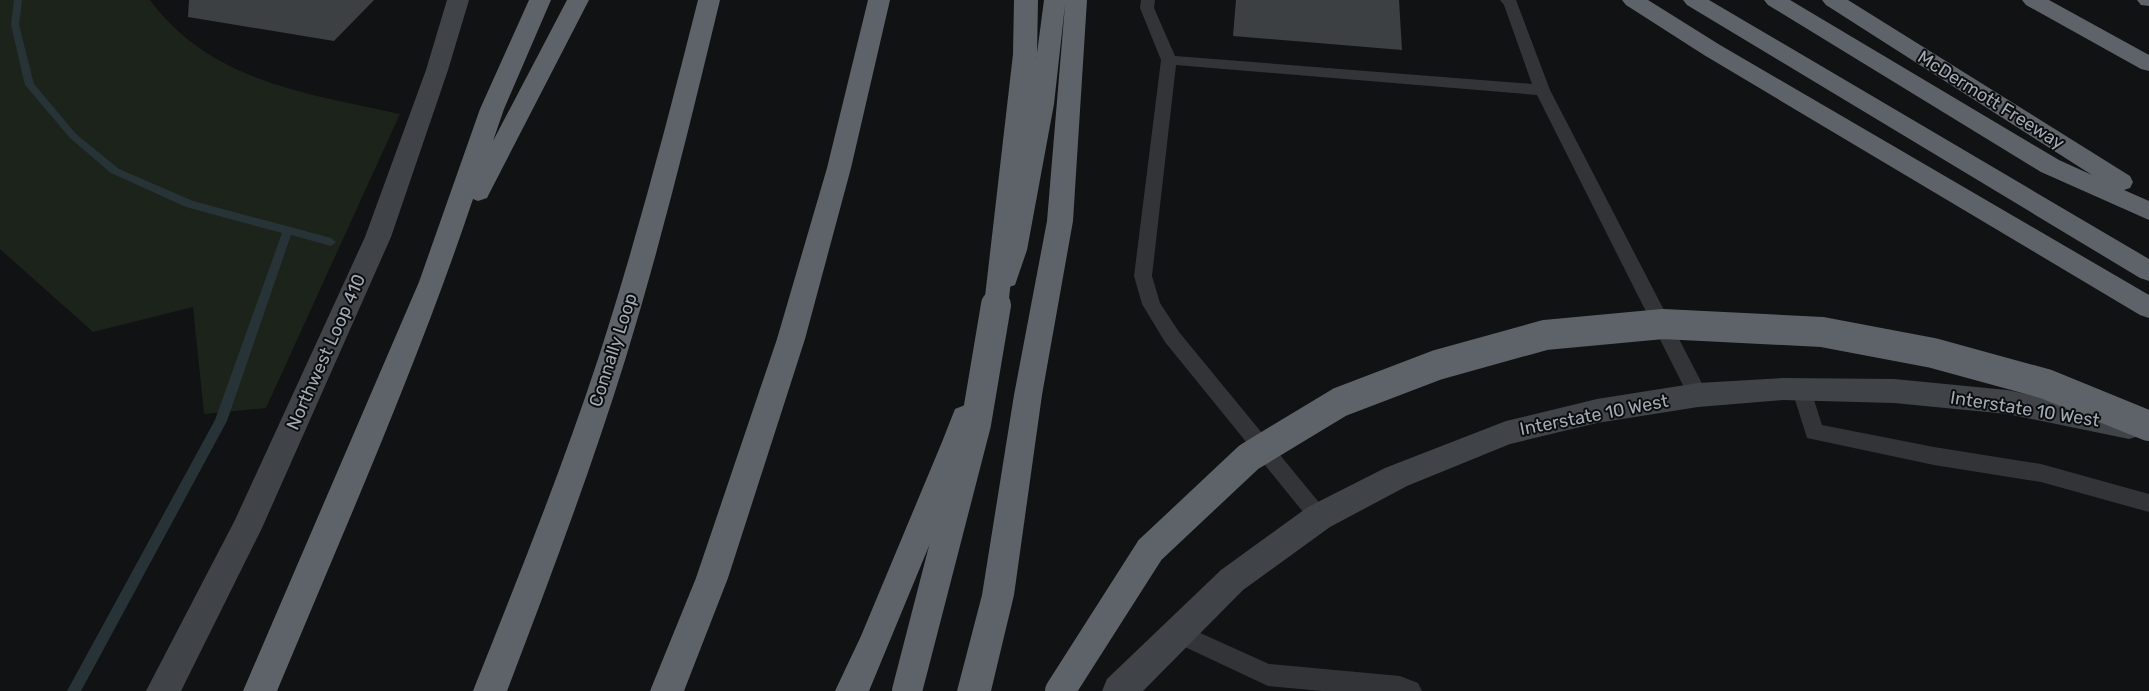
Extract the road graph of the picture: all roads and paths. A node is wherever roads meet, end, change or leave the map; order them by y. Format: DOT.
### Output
graph roads {
  1 [pos="458,0"];
  2 [pos="540,0"];
  3 [pos="578,0"];
  4 [pos="878,0"];
  5 [pos="1026,0"];
  6 [pos="1055,0"];
  7 [pos="1076,0"];
  8 [pos="1148,0"];
  9 [pos="1507,0"];
  10 [pos="1633,0"];
  11 [pos="1694,0"];
  12 [pos="1775,0"];
  13 [pos="1833,0"];
  14 [pos="2033,0"];
  15 [pos="708,4"];
  16 [pos="1169,60"];
  17 [pos="2149,64"];
  18 [pos="1542,90"];
  19 [pos="2149,200"];
  20 [pos="2149,210"];
  21 [pos="2149,271"];
  22 [pos="432,282"];
  23 [pos="2149,308"];
  24 [pos="1802,390"];
  25 [pos="1698,395"];
  26 [pos="2149,426"];
  27 [pos="2149,433"];
  28 [pos="2149,503"];
  29 [pos="1319,517"];
  30 [pos="1178,632"];
  31 [pos="163,691"];
  32 [pos="260,691"];
  33 [pos="490,691"];
  34 [pos="667,691"];
  35 [pos="852,691"];
  36 [pos="907,691"];
  37 [pos="974,691"];
  38 [pos="1060,691"];
  39 [pos="1119,691"];
  40 [pos="1410,691"];
  1 -- 31 [label="main road, Northwest Loop 410"];
  2 -- 22 [label="highway"];
  3 -- 22 [label="highway"];
  4 -- 34 [label="highway"];
  5 -- 36 [label="highway, bridge"];
  6 -- 35 [label="highway"];
  7 -- 37 [label="highway"];
  8 -- 16 [label="lane"];
  9 -- 18 [label="lane"];
  10 -- 23 [label="highway"];
  11 -- 21 [label="highway"];
  12 -- 20 [label="highway"];
  13 -- 19 [label="highway, McDermott Freeway"];
  14 -- 17 [label="highway"];
  15 -- 33 [label="highway, Connally Loop"];
  16 -- 18 [label="lane"];
  16 -- 29 [label="lane"];
  18 -- 25 [label="lane"];
  22 -- 32 [label="highway"];
  24 -- 25 [label="main road, Interstate 10 West"];
  24 -- 27 [label="main road, Interstate 10 West"];
  24 -- 28 [label="lane"];
  25 -- 29 [label="main road, Interstate 10 West"];
  26 -- 38 [label="highway, bridge"];
  29 -- 30 [label="main road, Interstate 10 West"];
  30 -- 39 [label="main road, Interstate 10 West"];
  30 -- 40 [label="lane"];
}
